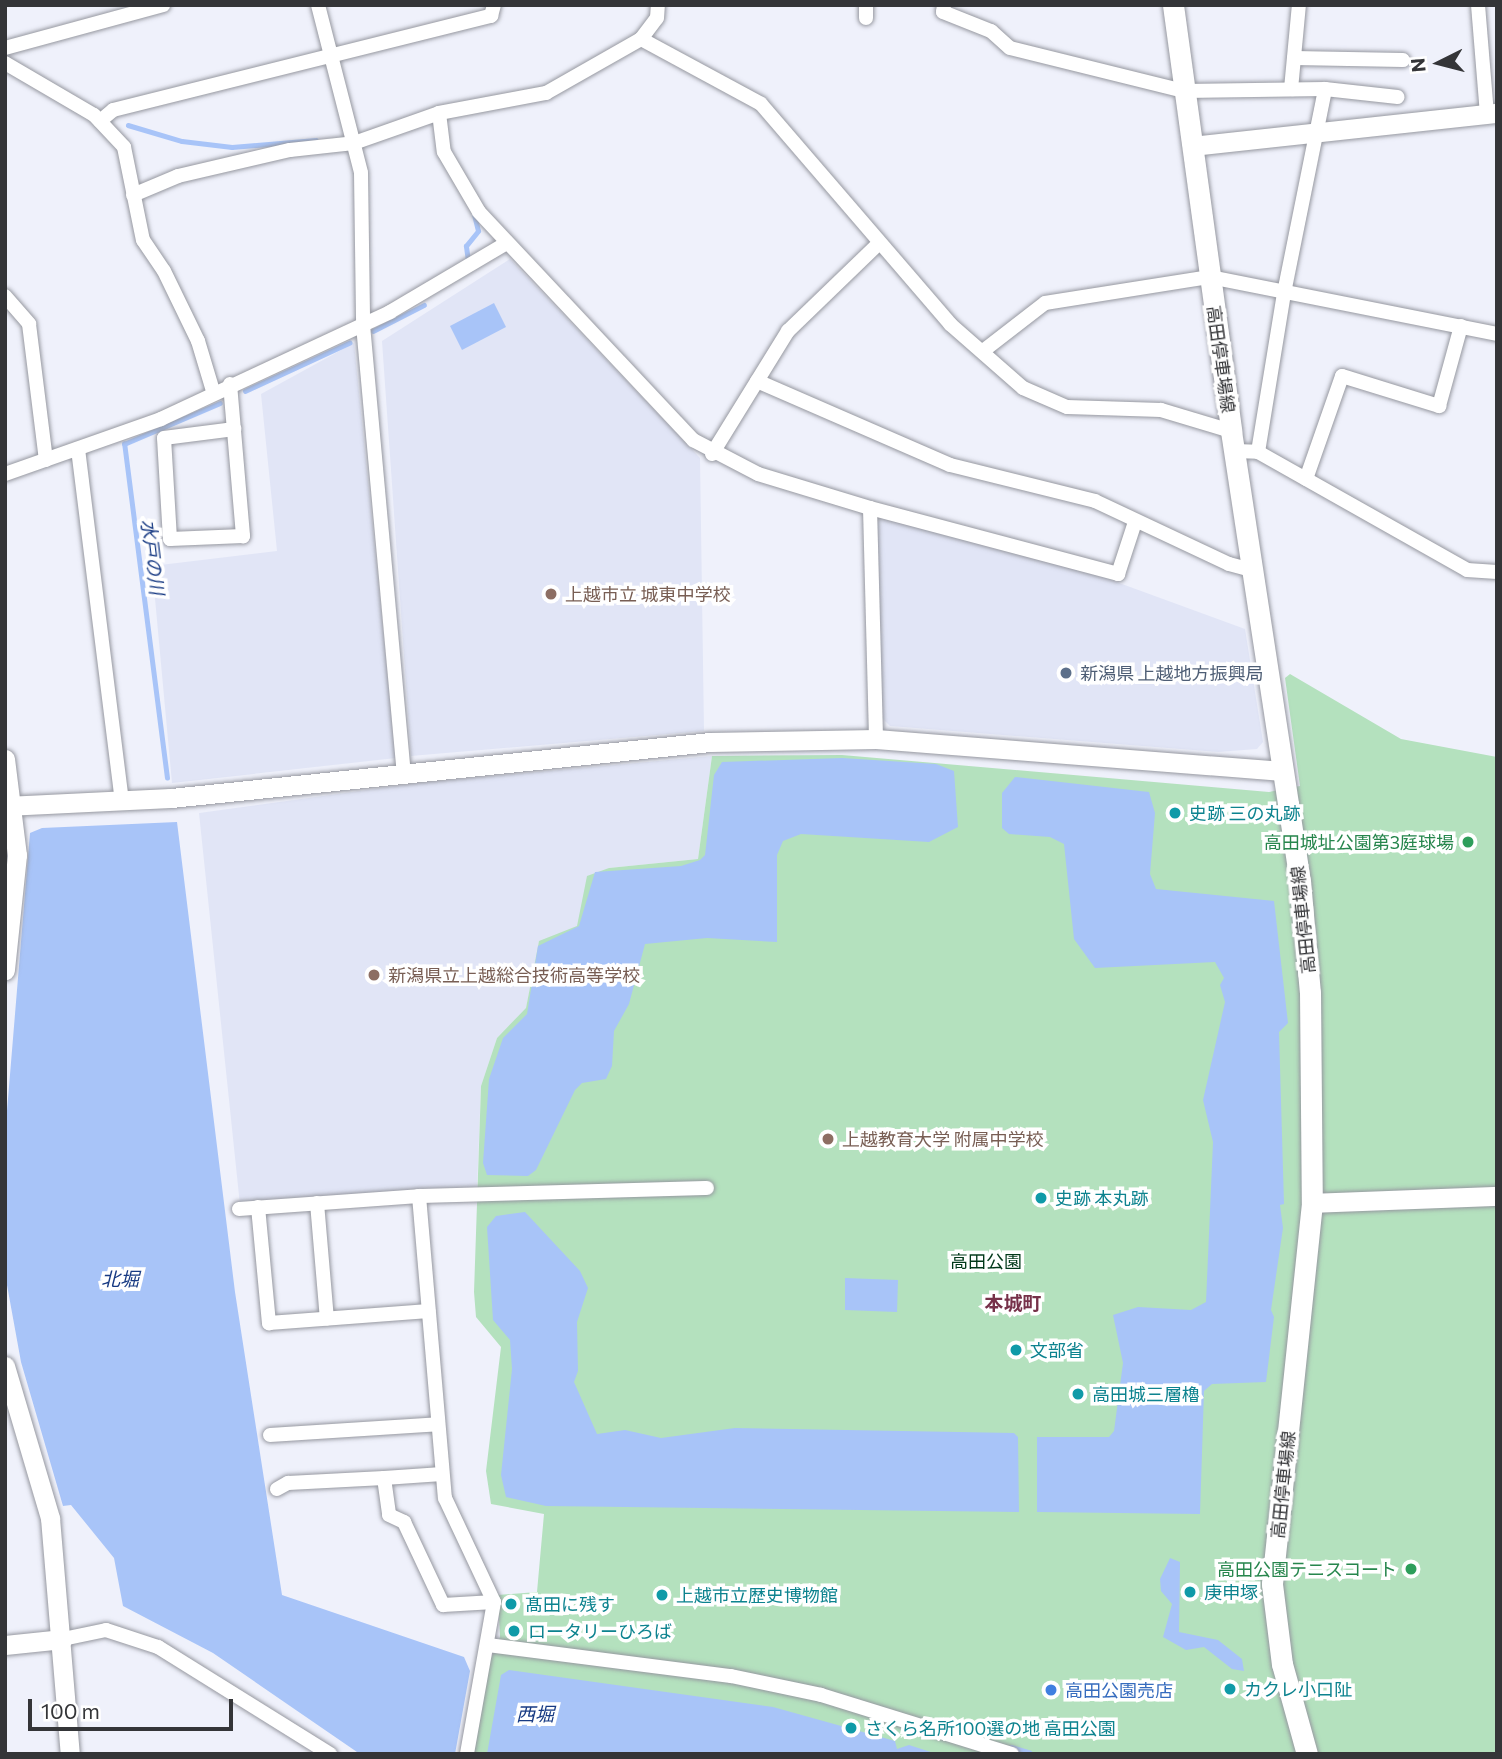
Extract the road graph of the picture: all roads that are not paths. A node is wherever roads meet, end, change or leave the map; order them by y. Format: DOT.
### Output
graph roads {
  1 [pos="163,5"];
  2 [pos="318,5"];
  3 [pos="494,5"];
  4 [pos="658,5"];
  5 [pos="944,5"];
  6 [pos="1173,5"];
  7 [pos="1299,5"];
  8 [pos="1478,5"];
  9 [pos="641,39"];
  10 [pos="5,48"];
  11 [pos="1294,58"];
  12 [pos="332,59"];
  13 [pos="1403,60"];
  14 [pos="5,63"];
  15 [pos="1291,89"];
  16 [pos="1325,89"];
  17 [pos="1184,91"];
  18 [pos="1398,97"];
  19 [pos="439,113"];
  20 [pos="1492,113"];
  21 [pos="100,121"];
  22 [pos="1317,131"];
  23 [pos="354,143"];
  24 [pos="1192,146"];
  25 [pos="134,195"];
  26 [pos="879,243"];
  27 [pos="505,244"];
  28 [pos="1210,277"];
  29 [pos="1283,292"];
  30 [pos="5,296"];
  31 [pos="363,325"];
  32 [pos="1461,326"];
  33 [pos="1497,334"];
  34 [pos="983,351"];
  35 [pos="757,382"];
  36 [pos="230,384"];
  37 [pos="213,391"];
  38 [pos="234,429"];
  39 [pos="1233,440"];
  40 [pos="78,449"];
  41 [pos="1258,452"];
  42 [pos="712,454"];
  43 [pos="46,460"];
  44 [pos="5,474"];
  45 [pos="1306,479"];
  46 [pos="870,508"];
  47 [pos="1135,522"];
  48 [pos="1255,571"];
  49 [pos="1497,572"];
  50 [pos="876,739"];
  51 [pos="5,759"];
  52 [pos="1283,771"];
  53 [pos="404,774"];
  54 [pos="122,800"];
  55 [pos="9,806"];
  56 [pos="5,970"];
  57 [pos="707,1188"];
  58 [pos="419,1196"];
  59 [pos="1497,1196"];
  60 [pos="317,1203"];
  61 [pos="1312,1203"];
  62 [pos="258,1207"];
  63 [pos="239,1209"];
  64 [pos="429,1311"];
  65 [pos="327,1319"];
  66 [pos="5,1366"];
  67 [pos="438,1424"];
  68 [pos="270,1435"];
  69 [pos="442,1474"];
  70 [pos="384,1478"];
  71 [pos="277,1489"];
  72 [pos="494,1602"];
  73 [pos="64,1639"];
  74 [pos="5,1645"];
  75 [pos="488,1645"];
  76 [pos="70,1754"];
  77 [pos="330,1754"];
  78 [pos="467,1754"];
  79 [pos="1012,1754"];
  80 [pos="1307,1754"];
  1 -- 10 [label="street"];
  2 -- 12 [label="street"];
  3 -- 12 [label="street"];
  4 -- 9 [label="street"];
  5 -- 17 [label="street"];
  6 -- 17 [label="main road, 高田停車場線"];
  7 -- 11 [label="street"];
  8 -- 20 [label="street"];
  9 -- 19 [label="street"];
  9 -- 26 [label="street"];
  11 -- 13 [label="street"];
  11 -- 15 [label="street"];
  12 -- 21 [label="street"];
  12 -- 23 [label="street"];
  14 -- 21 [label="street"];
  15 -- 16 [label="street"];
  15 -- 17 [label="street"];
  16 -- 18 [label="street"];
  16 -- 22 [label="street"];
  17 -- 24 [label="main road, 高田停車場線"];
  19 -- 23 [label="street"];
  19 -- 27 [label="street"];
  20 -- 22 [label="street"];
  21 -- 25 [label="street"];
  22 -- 24 [label="street"];
  22 -- 29 [label="street"];
  23 -- 25 [label="street"];
  23 -- 31 [label="street"];
  24 -- 28 [label="main road, 高田停車場線"];
  25 -- 37 [label="street"];
  26 -- 34 [label="street"];
  26 -- 35 [label="street"];
  27 -- 31 [label="street"];
  27 -- 42 [label="street"];
  28 -- 29 [label="street"];
  28 -- 34 [label="street"];
  28 -- 39 [label="main road, 高田停車場線"];
  29 -- 32 [label="street"];
  29 -- 41 [label="street"];
  30 -- 43 [label="street"];
  31 -- 36 [label="street"];
  31 -- 53 [label="street"];
  32 -- 33 [label="street"];
  32 -- 45 [label="street"];
  34 -- 39 [label="street"];
  35 -- 42 [label="street"];
  35 -- 47 [label="street"];
  36 -- 37 [label="street"];
  36 -- 38 [label="street"];
  37 -- 40 [label="street"];
  38 -- 38 [label="street"];
  39 -- 41 [label="street"];
  39 -- 48 [label="main road, 高田停車場線"];
  40 -- 43 [label="street"];
  40 -- 54 [label="street"];
  41 -- 45 [label="street"];
  42 -- 46 [label="street"];
  43 -- 44 [label="street"];
  45 -- 49 [label="street"];
  46 -- 47 [label="street"];
  46 -- 50 [label="street"];
  47 -- 48 [label="street"];
  48 -- 52 [label="main road, 高田停車場線"];
  50 -- 52 [label="street"];
  50 -- 53 [label="street"];
  51 -- 55 [label="street"];
  52 -- 61 [label="main road, 高田停車場線"];
  53 -- 54 [label="street"];
  54 -- 55 [label="street"];
  55 -- 56 [label="street"];
  57 -- 58 [label="street"];
  58 -- 60 [label="street"];
  58 -- 64 [label="street"];
  59 -- 61 [label="street"];
  60 -- 62 [label="street"];
  60 -- 65 [label="street"];
  61 -- 80 [label="main road, 高田停車場線"];
  62 -- 63 [label="street"];
  62 -- 65 [label="street"];
  64 -- 65 [label="street"];
  64 -- 67 [label="street"];
  66 -- 73 [label="street"];
  67 -- 68 [label="street"];
  67 -- 69 [label="street"];
  69 -- 70 [label="street"];
  69 -- 72 [label="street"];
  70 -- 71 [label="street"];
  70 -- 72 [label="street"];
  72 -- 75 [label="street"];
  73 -- 74 [label="street"];
  73 -- 76 [label="street"];
  73 -- 77 [label="street"];
  75 -- 78 [label="street"];
  75 -- 79 [label="street"];
}
